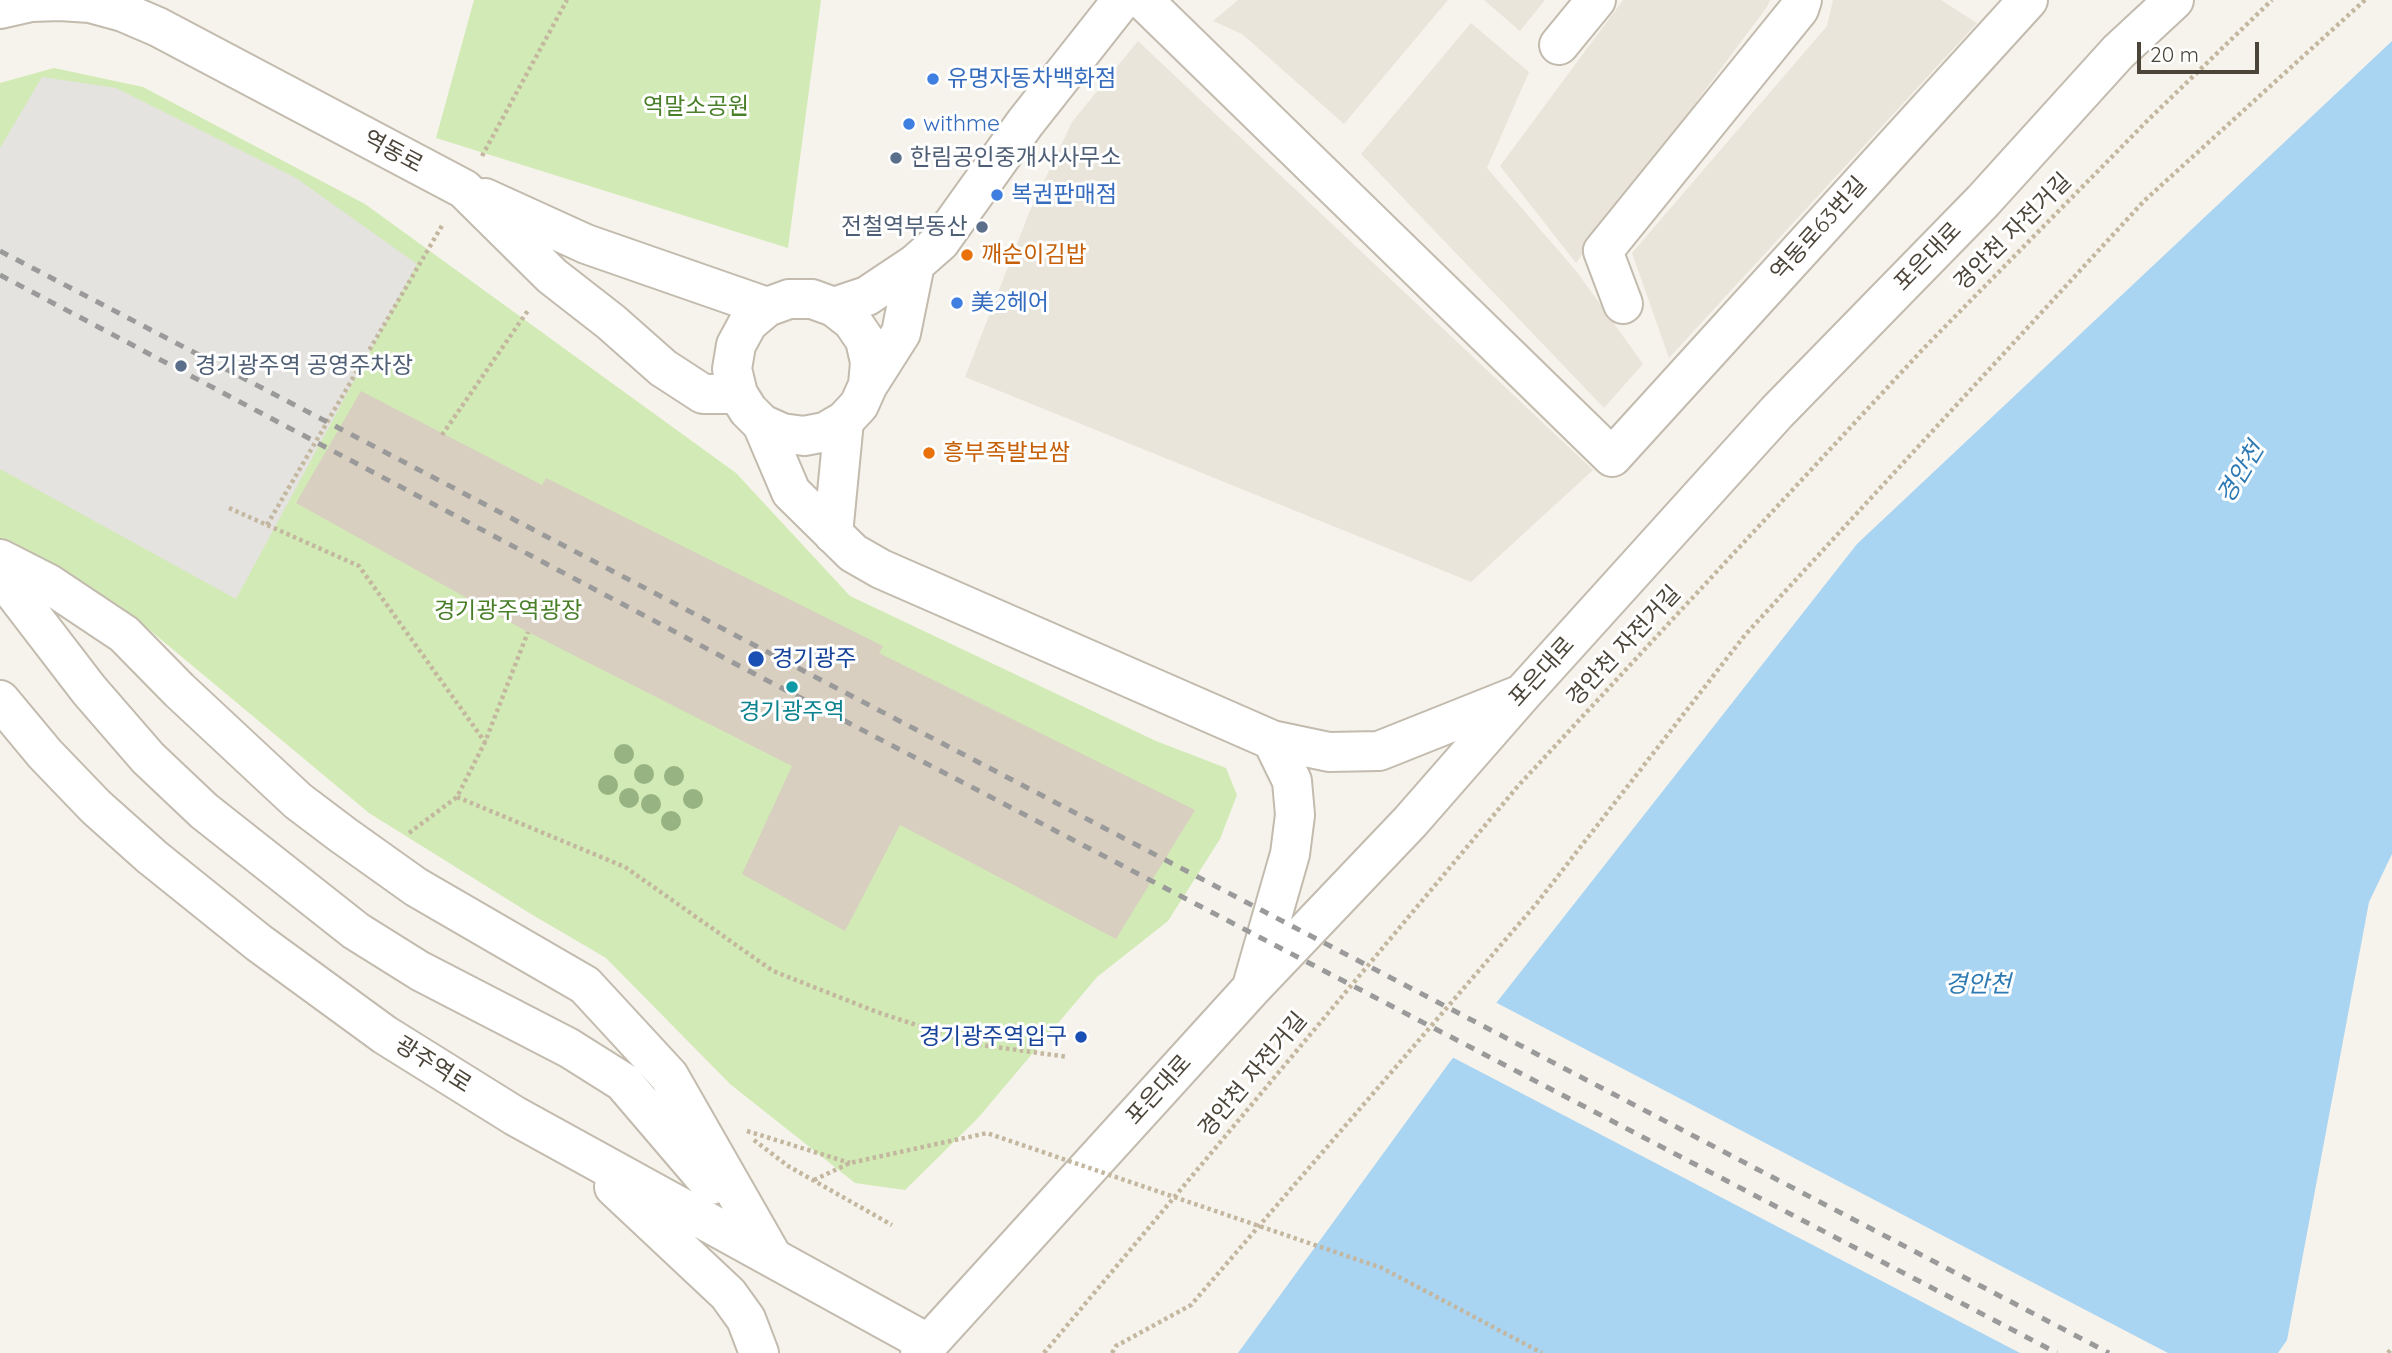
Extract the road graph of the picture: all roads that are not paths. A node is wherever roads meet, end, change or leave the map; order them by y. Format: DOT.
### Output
graph roads {
  1 [pos="1122,0"];
  2 [pos="1143,0"];
  3 [pos="1596,0"];
  4 [pos="1802,0"];
  5 [pos="2146,0"];
  6 [pos="2174,0"];
  7 [pos="2019,2"];
  8 [pos="0,9"];
  9 [pos="1559,44"];
  10 [pos="2118,52"];
  11 [pos="464,189"];
  12 [pos="915,264"];
  13 [pos="1623,304"];
  14 [pos="767,307"];
  15 [pos="834,307"];
  16 [pos="869,384"];
  17 [pos="737,394"];
  18 [pos="844,421"];
  19 [pos="762,424"];
  20 [pos="833,534"];
  21 [pos="0,559"];
  22 [pos="0,574"];
  23 [pos="1522,694"];
  24 [pos="0,700"];
  25 [pos="1272,740"];
  26 [pos="1251,989"];
  27 [pos="572,1148"];
  28 [pos="773,1258"];
  29 [pos="924,1349"];
  30 [pos="759,1353"];
  1 -- 12 [label="street"];
  2 -- 7 [label="street, 역동로63번길"];
  3 -- 9 [label="street"];
  4 -- 13 [label="street"];
  5 -- 10 [label="street"];
  6 -- 10 [label="street, 포은대로"];
  8 -- 11 [label="street, 역동로"];
  10 -- 23 [label="street, 포은대로"];
  11 -- 14 [label="street"];
  11 -- 17 [label="street, 역동로"];
  12 -- 15 [label="street"];
  12 -- 16 [label="street"];
  14 -- 15 [label="street"];
  14 -- 17 [label="street"];
  15 -- 16 [label="street"];
  16 -- 18 [label="street"];
  17 -- 19 [label="street"];
  18 -- 19 [label="street"];
  18 -- 20 [label="street"];
  19 -- 20 [label="street"];
  20 -- 25 [label="street"];
  21 -- 28 [label="street"];
  22 -- 28 [label="street"];
  23 -- 25 [label="street"];
  23 -- 26 [label="street, 포은대로"];
  24 -- 27 [label="street, 광주역로"];
  25 -- 26 [label="street"];
  26 -- 29 [label="street, 포은대로"];
  27 -- 28 [label="street, 광주역로"];
  27 -- 30 [label="street"];
  28 -- 29 [label="street, 광주역로"];
}
